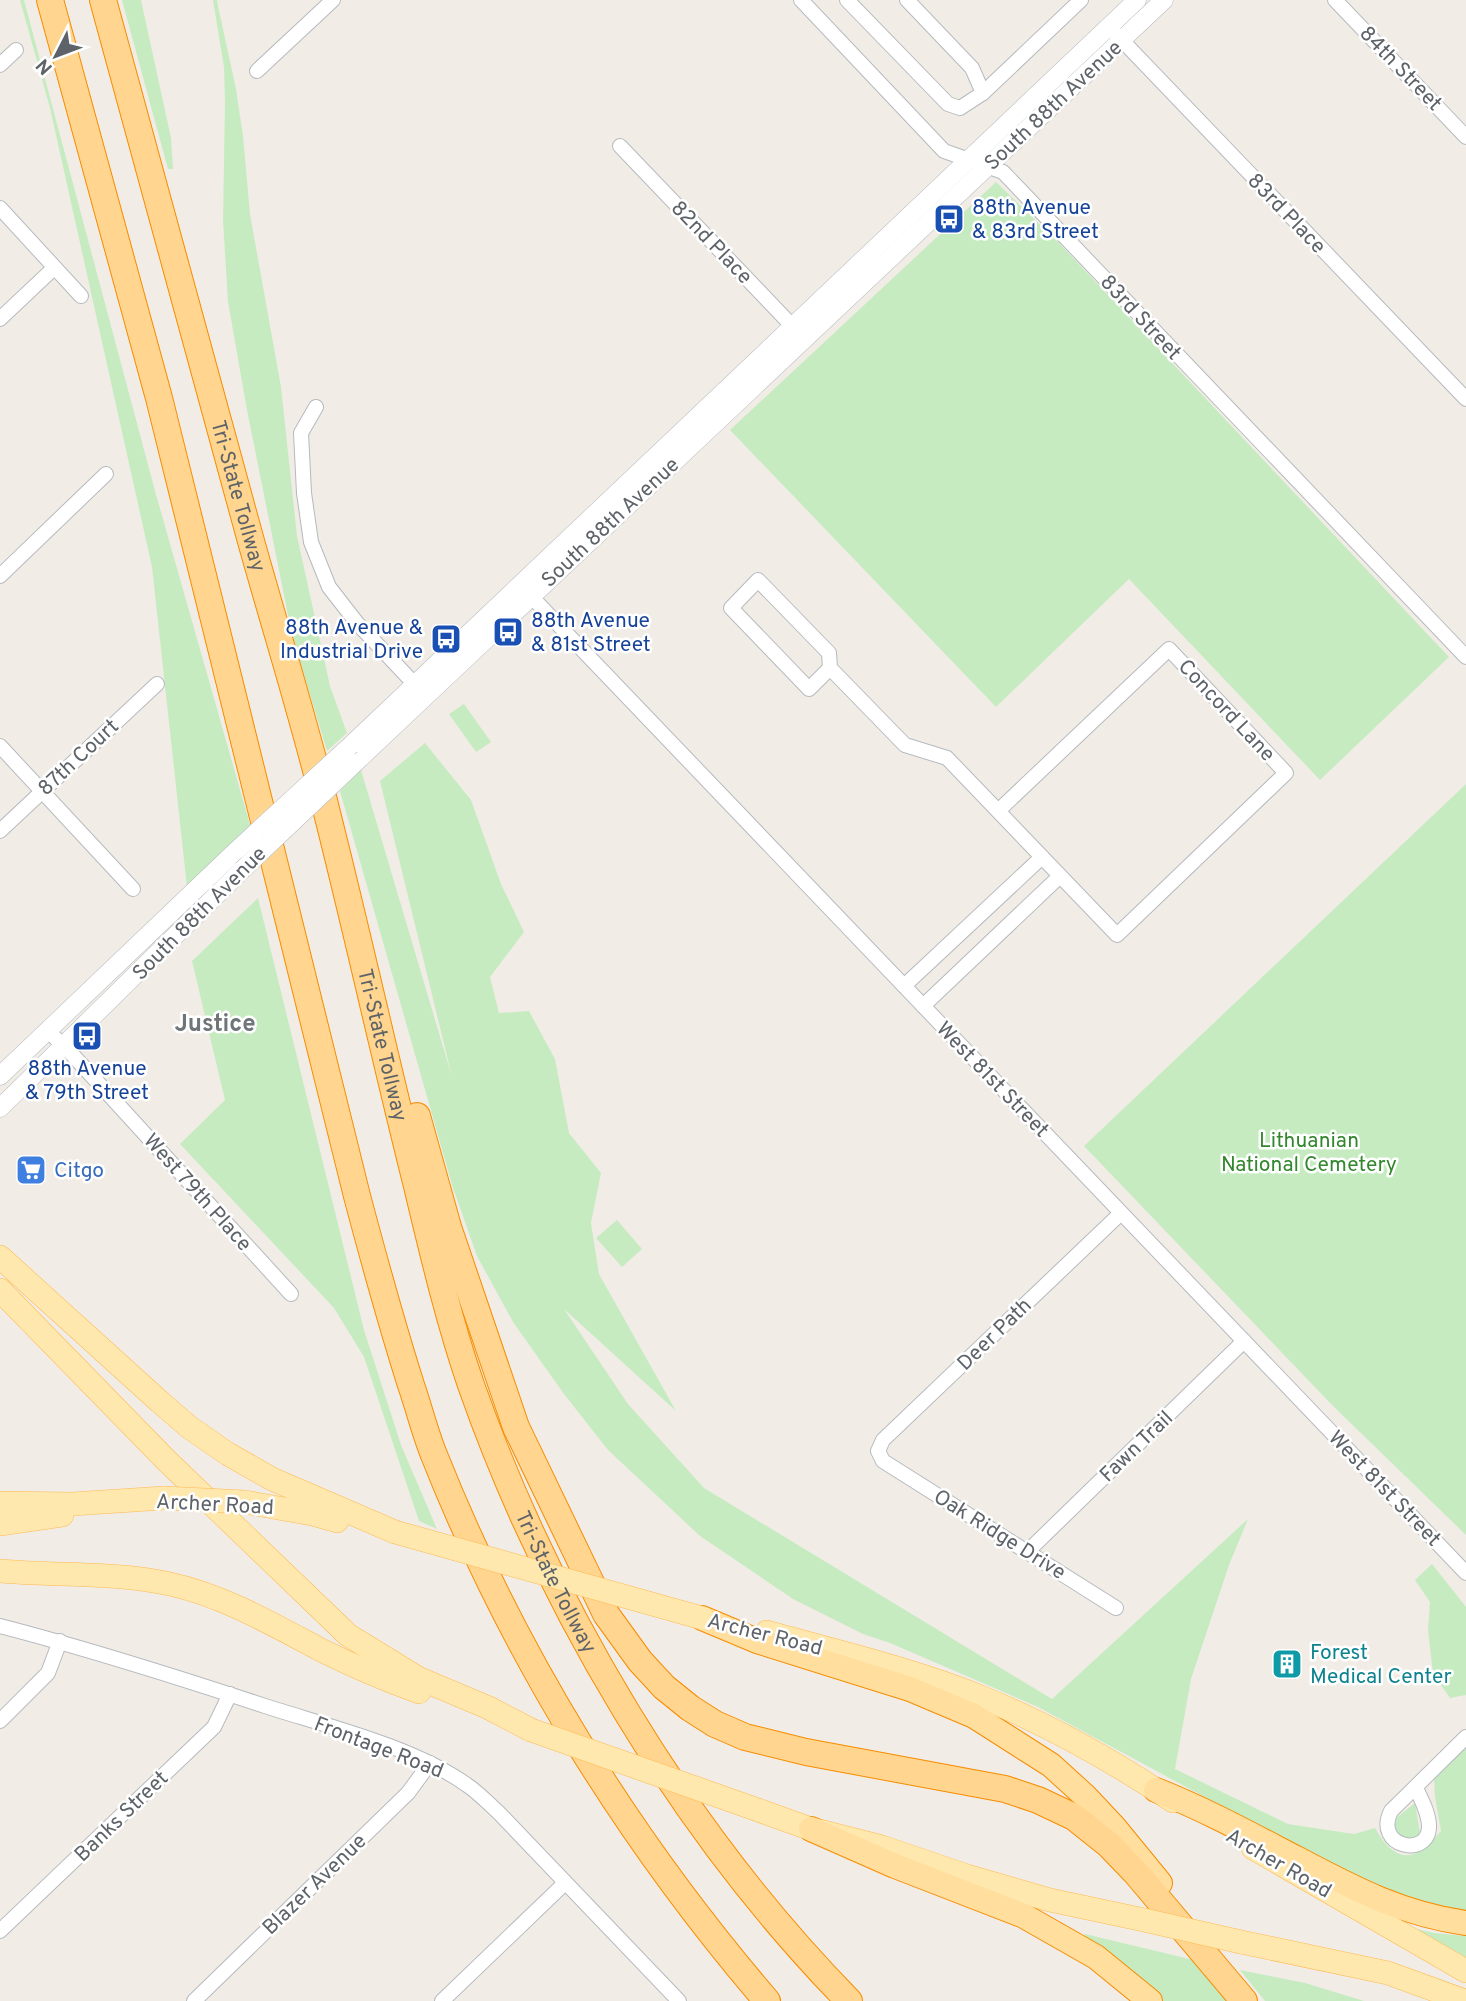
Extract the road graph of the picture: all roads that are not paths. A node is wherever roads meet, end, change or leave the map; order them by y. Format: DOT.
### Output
graph roads {
  1 [pos="50,0"];
  2 [pos="103,0"];
  3 [pos="333,0"];
  4 [pos="801,0"];
  5 [pos="847,0"];
  6 [pos="907,0"];
  7 [pos="1081,0"];
  8 [pos="1137,0"];
  9 [pos="1164,0"];
  10 [pos="1335,0"];
  11 [pos="1109,26"];
  12 [pos="1122,40"];
  13 [pos="16,50"];
  14 [pos="0,65"];
  15 [pos="257,71"];
  16 [pos="983,93"];
  17 [pos="1466,137"];
  18 [pos="620,146"];
  19 [pos="967,159"];
  20 [pos="988,166"];
  21 [pos="0,208"];
  22 [pos="54,268"];
  23 [pos="81,296"];
  24 [pos="0,318"];
  25 [pos="799,332"];
  26 [pos="1466,399"];
  27 [pos="316,407"];
  28 [pos="106,474"];
  29 [pos="0,576"];
  30 [pos="526,590"];
  31 [pos="1466,657"];
  32 [pos="830,668"];
  33 [pos="157,684"];
  34 [pos="420,690"];
  35 [pos="0,746"];
  36 [pos="42,791"];
  37 [pos="998,811"];
  38 [pos="0,831"];
  39 [pos="1042,857"];
  40 [pos="1060,876"];
  41 [pos="133,888"];
  42 [pos="904,986"];
  43 [pos="369,994"];
  44 [pos="923,1006"];
  45 [pos="47,1030"];
  46 [pos="64,1047"];
  47 [pos="0,1076"];
  48 [pos="0,1108"];
  49 [pos="1121,1213"];
  50 [pos="0,1258"];
  51 [pos="0,1290"];
  52 [pos="290,1294"];
  53 [pos="1244,1341"];
  54 [pos="883,1461"];
  55 [pos="124,1502"];
  56 [pos="0,1503"];
  57 [pos="0,1524"];
  58 [pos="395,1532"];
  59 [pos="1028,1551"];
  60 [pos="0,1571"];
  61 [pos="1466,1573"];
  62 [pos="1116,1608"];
  63 [pos="702,1618"];
  64 [pos="0,1626"];
  65 [pos="60,1641"];
  66 [pos="230,1694"];
  67 [pos="488,1712"];
  68 [pos="0,1721"];
  69 [pos="1466,1737"];
  70 [pos="430,1763"];
  71 [pos="1416,1788"];
  72 [pos="1156,1790"];
  73 [pos="811,1829"];
  74 [pos="565,1883"];
  75 [pos="1466,1923"];
  76 [pos="0,1931"];
  77 [pos="1466,1971"];
  78 [pos="194,2001"];
  79 [pos="442,2001"];
  80 [pos="679,2001"];
  81 [pos="767,2001"];
  82 [pos="849,2001"];
  83 [pos="1150,2001"];
  84 [pos="1244,2001"];
  85 [pos="1254,2001"];
  86 [pos="1465,2001"];
  1 -- 81 [label="highway"];
  2 -- 43 [label="highway, Tri-State Tollway"];
  3 -- 15 [label="street"];
  4 -- 19 [label="street, 83rd Street"];
  5 -- 16 [label="street"];
  6 -- 16 [label="street"];
  7 -- 16 [label="street"];
  8 -- 11 [label="street, South 88th Avenue"];
  9 -- 12 [label="street, South 88th Avenue"];
  10 -- 17 [label="street, 84th Street"];
  11 -- 12 [label="street, 83rd Place"];
  11 -- 19 [label="street, South 88th Avenue"];
  12 -- 20 [label="street, South 88th Avenue"];
  12 -- 26 [label="street, 83rd Place"];
  13 -- 14 [label="street"];
  18 -- 25 [label="street, 82nd Place"];
  19 -- 20 [label="street, 83rd Street"];
  19 -- 25 [label="street, South 88th Avenue"];
  20 -- 25 [label="street, South 88th Avenue"];
  20 -- 31 [label="street, 83rd Street"];
  21 -- 22 [label="street"];
  22 -- 23 [label="street"];
  22 -- 24 [label="street"];
  25 -- 30 [label="street, South 88th Avenue"];
  27 -- 34 [label="street"];
  28 -- 29 [label="street"];
  30 -- 34 [label="street, South 88th Avenue"];
  30 -- 42 [label="street, West 81st Street"];
  32 -- 32 [label="street, Concord Lane"];
  32 -- 37 [label="street, Concord Lane"];
  33 -- 36 [label="street, 87th Court"];
  34 -- 45 [label="street, South 88th Avenue, bridge"];
  34 -- 46 [label="street, South 88th Avenue, bridge"];
  35 -- 36 [label="street"];
  36 -- 38 [label="street, 87th Court"];
  36 -- 41 [label="street"];
  37 -- 39 [label="street, Concord Lane"];
  37 -- 40 [label="street, Concord Lane"];
  39 -- 40 [label="street, Concord Lane"];
  39 -- 42 [label="street"];
  40 -- 44 [label="street"];
  42 -- 44 [label="street, West 81st Street"];
  43 -- 82 [label="highway, Tri-State Tollway"];
  43 -- 84 [label="highway"];
  44 -- 49 [label="street, West 81st Street"];
  45 -- 46 [label="street, West 79th Place"];
  45 -- 47 [label="street, South 88th Avenue"];
  46 -- 48 [label="street, South 88th Avenue"];
  46 -- 52 [label="street, West 79th Place"];
  49 -- 53 [label="street, West 81st Street"];
  49 -- 54 [label="street, Deer Path"];
  50 -- 58 [label="main road"];
  51 -- 67 [label="main road"];
  53 -- 59 [label="street, Fawn Trail"];
  53 -- 61 [label="street, West 81st Street"];
  54 -- 59 [label="street, Oak Ridge Drive"];
  55 -- 56 [label="main road, Archer Road"];
  55 -- 57 [label="main road"];
  55 -- 58 [label="main road, Archer Road, bridge"];
  58 -- 63 [label="main road, Archer Road, bridge"];
  59 -- 62 [label="street, Oak Ridge Drive"];
  60 -- 67 [label="main road"];
  63 -- 72 [label="main road, Archer Road"];
  63 -- 85 [label="highway"];
  64 -- 65 [label="street, Frontage Road"];
  65 -- 66 [label="street, Frontage Road"];
  65 -- 68 [label="street"];
  66 -- 70 [label="street, Frontage Road"];
  66 -- 76 [label="street, Banks Street"];
  67 -- 73 [label="main road, bridge"];
  69 -- 71 [label="street"];
  70 -- 74 [label="street, Frontage Road"];
  70 -- 78 [label="street, Blazer Avenue"];
  72 -- 75 [label="highway"];
  72 -- 77 [label="main road, Archer Road"];
  73 -- 83 [label="highway"];
  73 -- 86 [label="main road, bridge"];
  74 -- 79 [label="street"];
  74 -- 80 [label="street, Frontage Road"];
}
